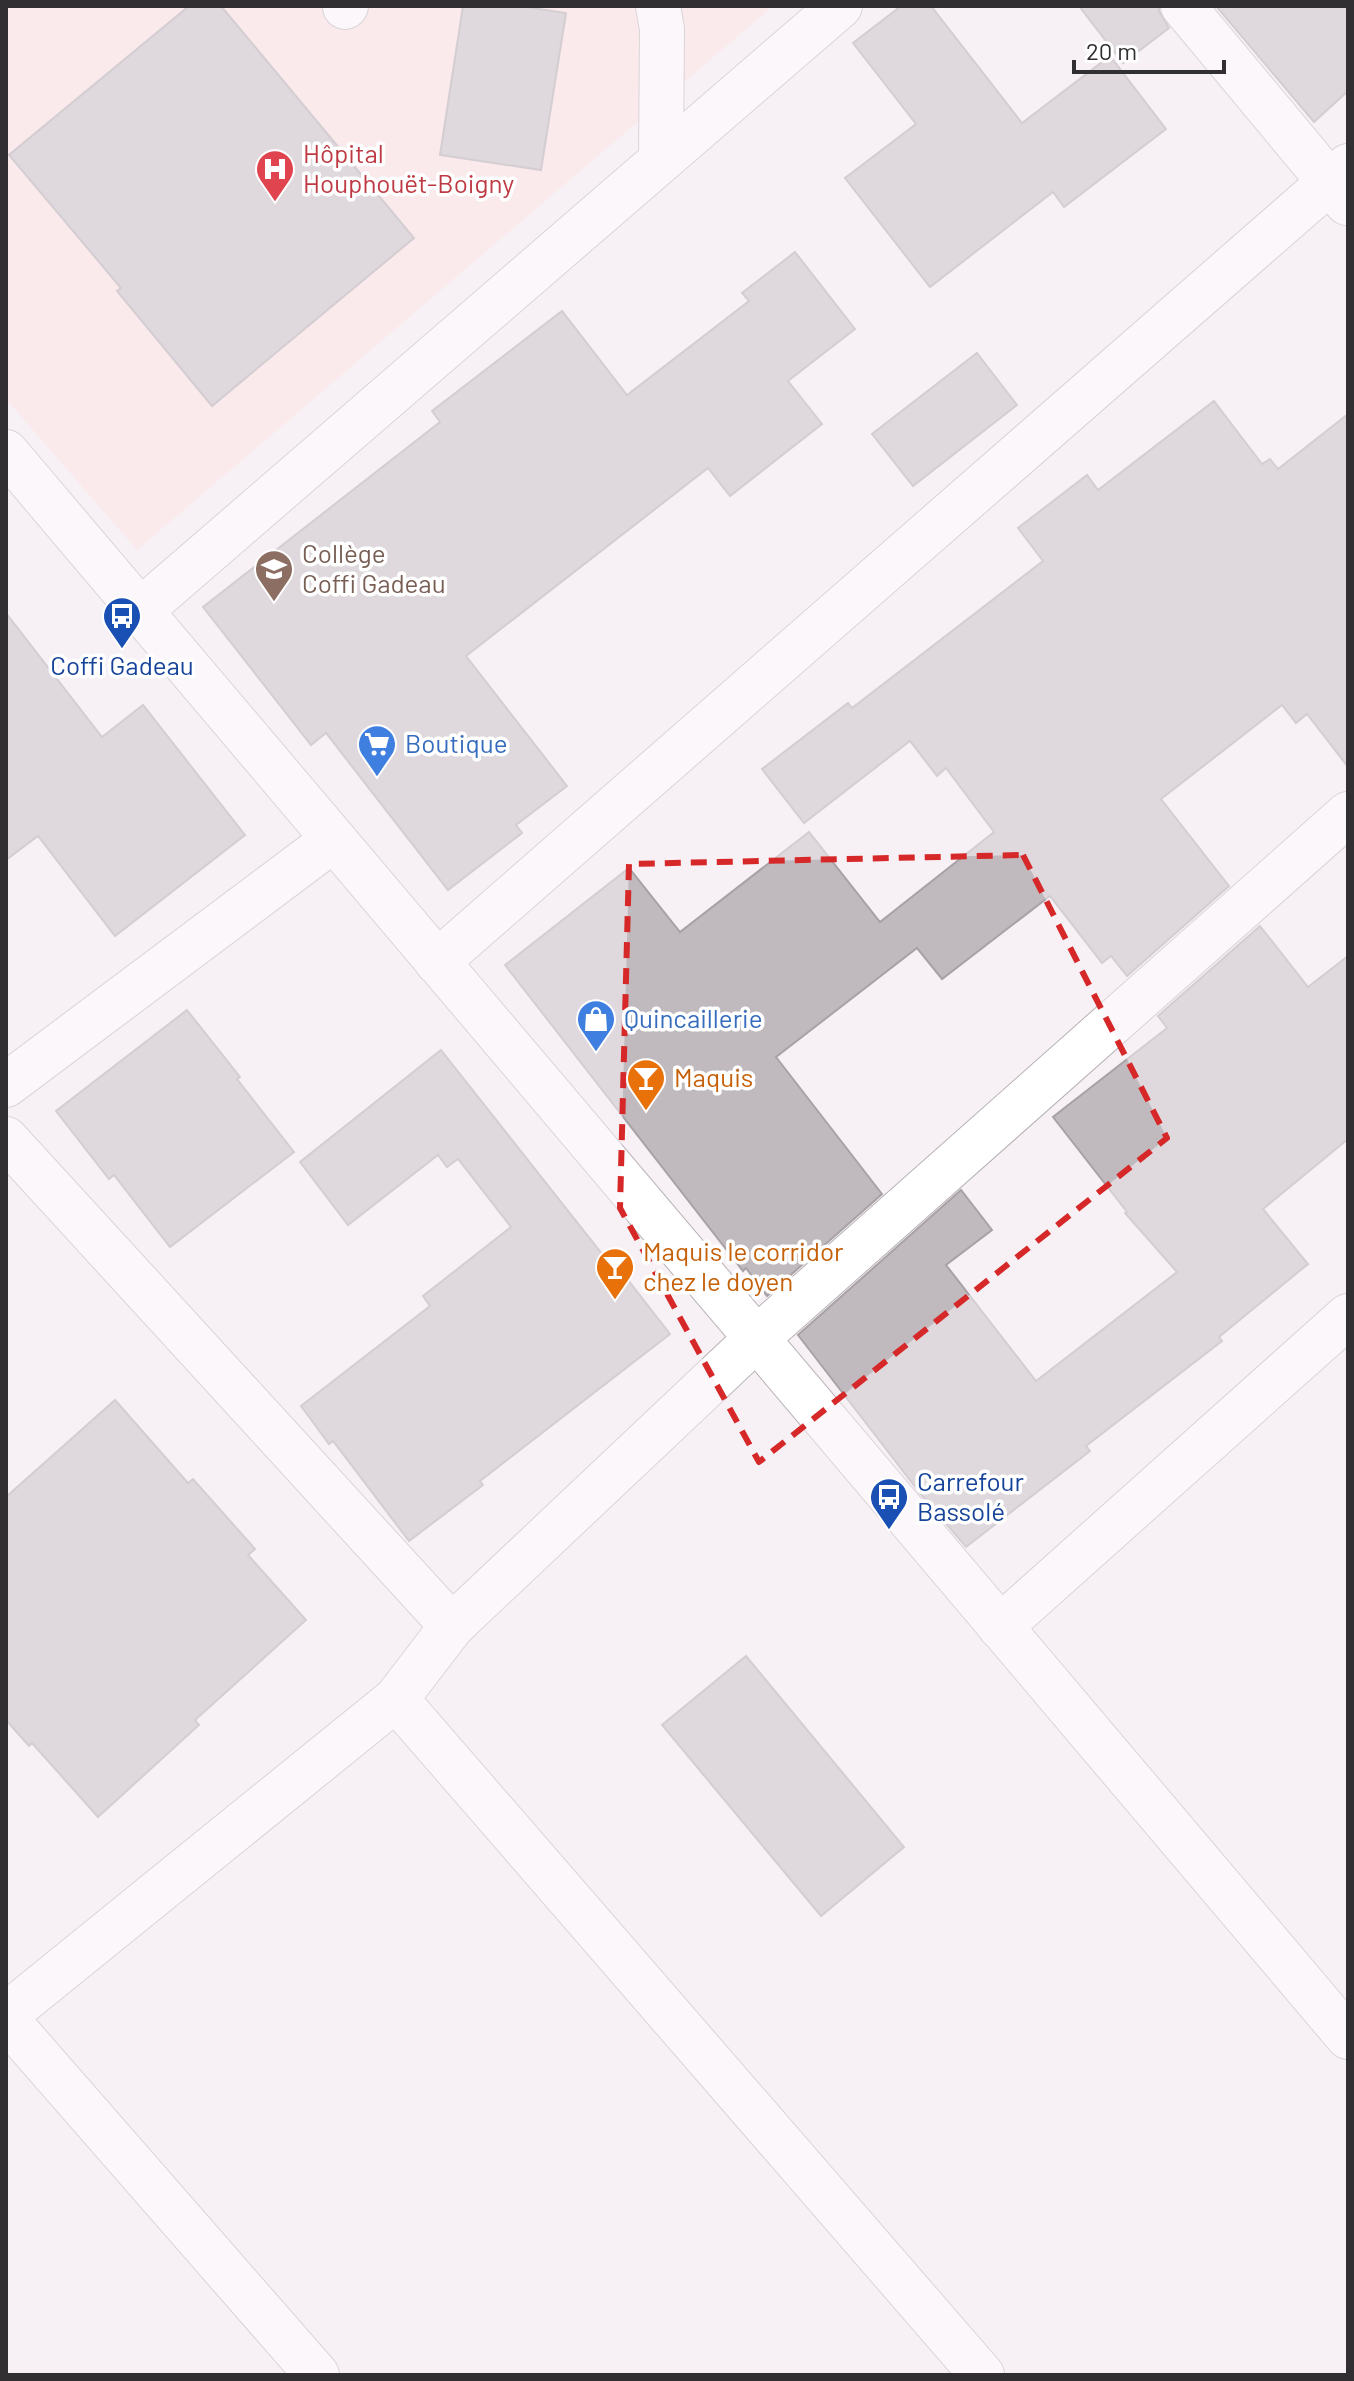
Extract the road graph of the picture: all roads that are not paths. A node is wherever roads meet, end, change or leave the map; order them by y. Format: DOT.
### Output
graph roads {
  1 [pos="658,6"];
  2 [pos="840,6"];
  3 [pos="1183,6"];
  4 [pos="661,160"];
  5 [pos="1342,184"];
  6 [pos="6,452"];
  7 [pos="141,610"];
  8 [pos="1348,814"];
  9 [pos="333,840"];
  10 [pos="437,962"];
  11 [pos="6,1085"];
  12 [pos="6,1139"];
  13 [pos="1348,1316"];
  14 [pos="756,1339"];
  15 [pos="452,1626"];
  16 [pos="1000,1627"];
  17 [pos="396,1699"];
  18 [pos="1340,2013"];
  19 [pos="6,2017"];
  20 [pos="317,2375"];
  21 [pos="982,2375"];
  1 -- 4 [label="street"];
  2 -- 4 [label="street"];
  3 -- 5 [label="street"];
  4 -- 7 [label="street"];
  5 -- 10 [label="street"];
  6 -- 7 [label="street"];
  7 -- 9 [label="street"];
  8 -- 14 [label="street"];
  9 -- 10 [label="street"];
  9 -- 11 [label="street"];
  10 -- 14 [label="street"];
  12 -- 15 [label="street"];
  13 -- 16 [label="street"];
  14 -- 15 [label="street"];
  14 -- 16 [label="street"];
  15 -- 17 [label="street"];
  16 -- 18 [label="street"];
  17 -- 19 [label="street"];
  17 -- 21 [label="street"];
  19 -- 20 [label="street"];
}
